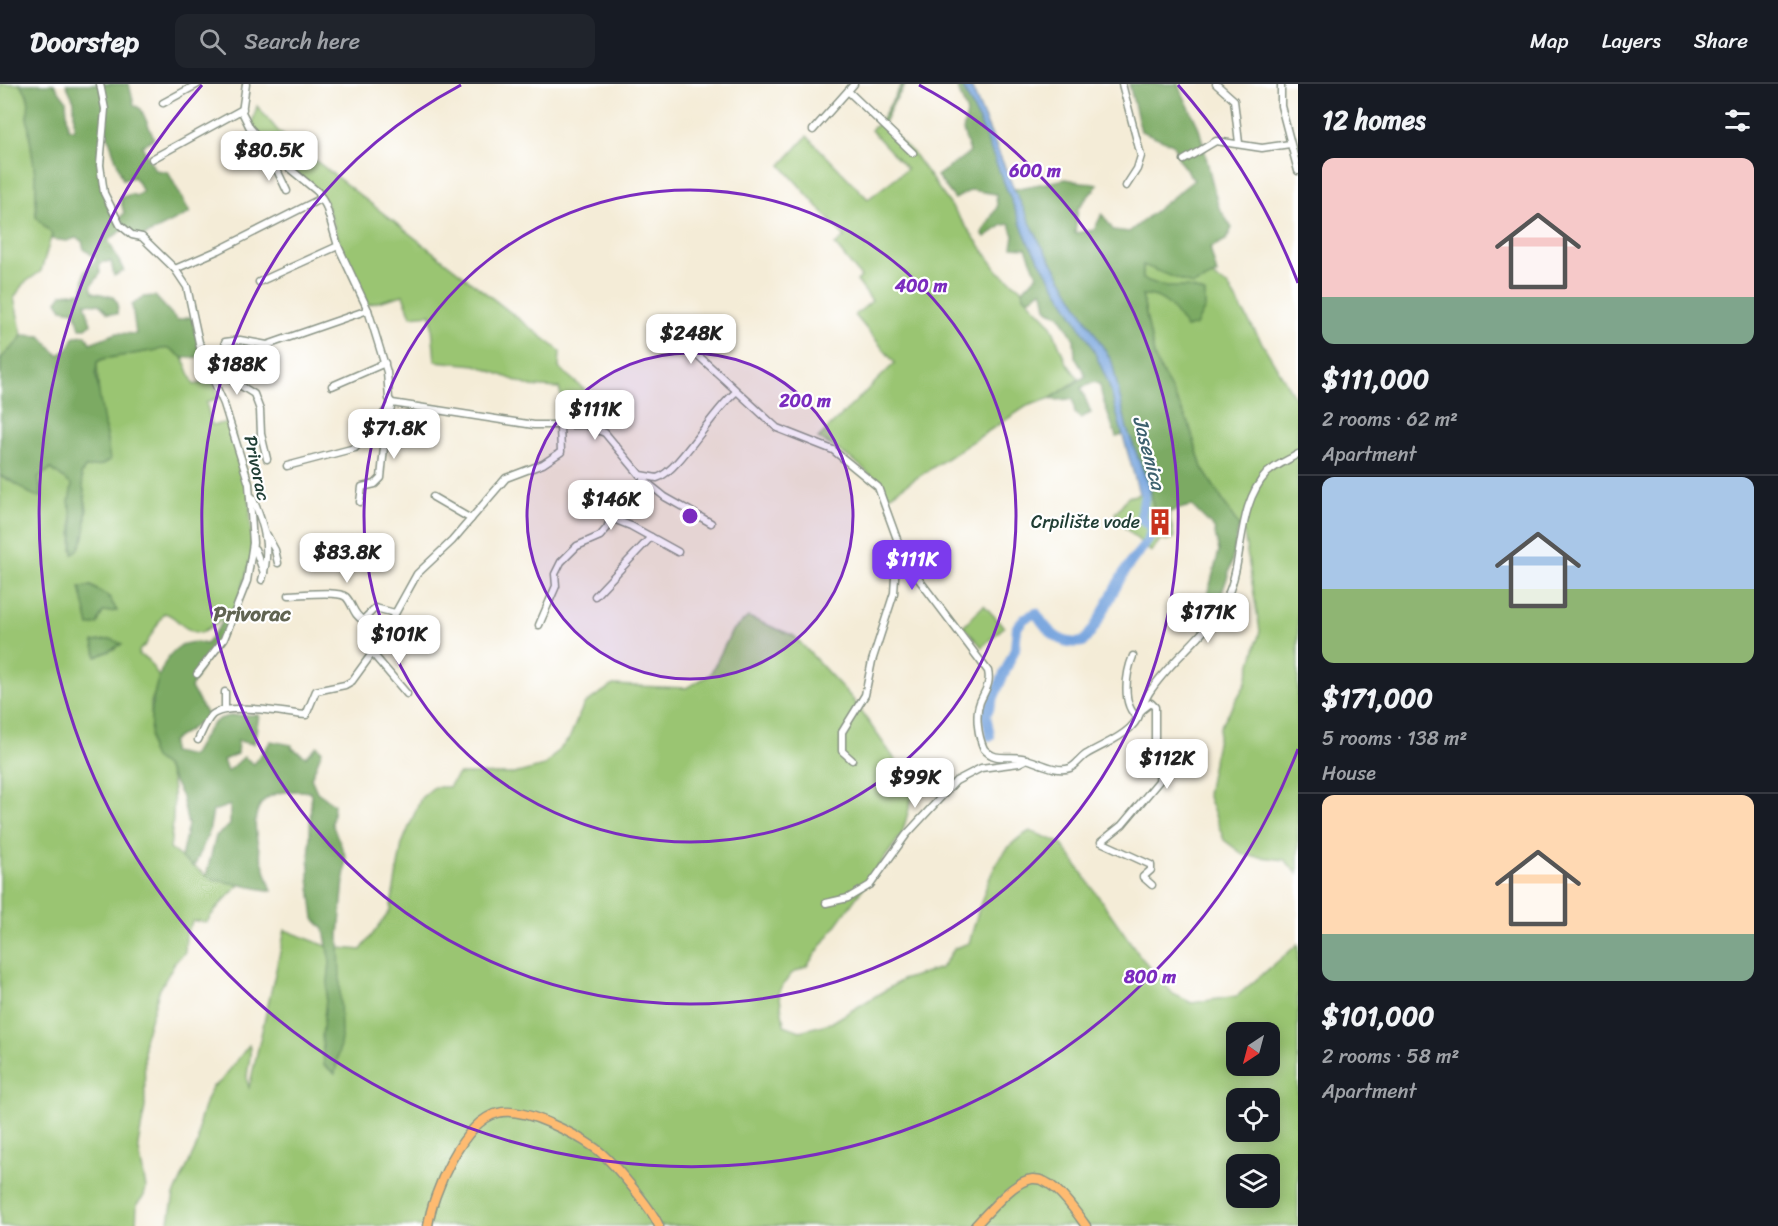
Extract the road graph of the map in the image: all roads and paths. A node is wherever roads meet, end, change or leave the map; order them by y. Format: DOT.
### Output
graph roads {
  1 [pos="100,84"];
  2 [pos="198,84"];
  3 [pos="246,84"];
  4 [pos="854,84"];
  5 [pos="1122,84"];
  6 [pos="1216,84"];
  7 [pos="1281,84"];
  8 [pos="848,91"];
  9 [pos="163,103"];
  10 [pos="243,109"];
  11 [pos="813,130"];
  12 [pos="1239,143"];
  13 [pos="1291,147"];
  14 [pos="913,153"];
  15 [pos="1298,156"];
  16 [pos="152,159"];
  17 [pos="278,159"];
  18 [pos="1184,160"];
  19 [pos="1298,171"];
  20 [pos="1126,186"];
  21 [pos="286,191"];
  22 [pos="322,198"];
  23 [pos="338,246"];
  24 [pos="175,269"];
  25 [pos="259,282"];
  26 [pos="368,310"];
  27 [pos="655,326"];
  28 [pos="197,340"];
  29 [pos="225,342"];
  30 [pos="385,363"];
  31 [pos="332,386"];
  32 [pos="736,392"];
  33 [pos="392,403"];
  34 [pos="560,426"];
  35 [pos="1298,454"];
  36 [pos="267,459"];
  37 [pos="287,466"];
  38 [pos="644,479"];
  39 [pos="251,494"];
  40 [pos="433,497"];
  41 [pos="360,502"];
  42 [pos="611,518"];
  43 [pos="471,519"];
  44 [pos="711,523"];
  45 [pos="267,534"];
  46 [pos="651,537"];
  47 [pos="897,541"];
  48 [pos="253,543"];
  49 [pos="678,552"];
  50 [pos="278,563"];
  51 [pos="289,595"];
  52 [pos="595,596"];
  53 [pos="395,613"];
  54 [pos="539,625"];
  55 [pos="373,654"];
  56 [pos="1133,656"];
  57 [pos="197,674"];
  58 [pos="225,692"];
  59 [pos="407,694"];
  60 [pos="225,710"];
  61 [pos="1139,715"];
  62 [pos="198,740"];
  63 [pos="1027,759"];
  64 [pos="852,760"];
  65 [pos="1152,885"];
  66 [pos="826,903"];
  67 [pos="428,1226"];
  68 [pos="659,1226"];
  69 [pos="975,1226"];
  70 [pos="1086,1226"];
  1 -- 24 [label="street, Privorac"];
  2 -- 9 [label="street"];
  3 -- 10 [label="street"];
  4 -- 8 [label="street"];
  5 -- 20 [label="street"];
  6 -- 12 [label="street"];
  7 -- 13 [label="street"];
  8 -- 11 [label="street"];
  8 -- 14 [label="street"];
  10 -- 16 [label="street"];
  10 -- 17 [label="street"];
  12 -- 13 [label="street"];
  12 -- 18 [label="street"];
  13 -- 15 [label="street"];
  13 -- 19 [label="street"];
  17 -- 21 [label="street"];
  17 -- 22 [label="street"];
  22 -- 23 [label="street"];
  22 -- 24 [label="street"];
  23 -- 25 [label="street"];
  23 -- 26 [label="street"];
  24 -- 28 [label="street, Privorac"];
  26 -- 29 [label="street"];
  26 -- 30 [label="street"];
  27 -- 32 [label="street"];
  28 -- 36 [label="street"];
  28 -- 39 [label="street, Privorac"];
  30 -- 31 [label="street"];
  30 -- 33 [label="street"];
  32 -- 38 [label="street"];
  32 -- 47 [label="street"];
  33 -- 34 [label="street"];
  33 -- 37 [label="street"];
  33 -- 41 [label="street"];
  34 -- 38 [label="street"];
  34 -- 43 [label="street"];
  35 -- 61 [label="street"];
  38 -- 42 [label="street"];
  38 -- 44 [label="street"];
  39 -- 45 [label="street"];
  39 -- 48 [label="street, Privorac"];
  40 -- 43 [label="street"];
  42 -- 46 [label="street"];
  42 -- 54 [label="street"];
  43 -- 53 [label="street"];
  45 -- 48 [label="street"];
  45 -- 50 [label="street"];
  46 -- 49 [label="street"];
  46 -- 52 [label="street"];
  47 -- 63 [label="street"];
  47 -- 64 [label="street"];
  48 -- 57 [label="street, Privorac"];
  51 -- 53 [label="street"];
  53 -- 55 [label="street"];
  55 -- 59 [label="street"];
  55 -- 60 [label="street"];
  56 -- 61 [label="street"];
  58 -- 60 [label="street"];
  60 -- 62 [label="street"];
  61 -- 63 [label="street"];
  61 -- 65 [label="street"];
  63 -- 66 [label="street"];
  67 -- 68 [label="main road"];
  69 -- 70 [label="main road"];
}
